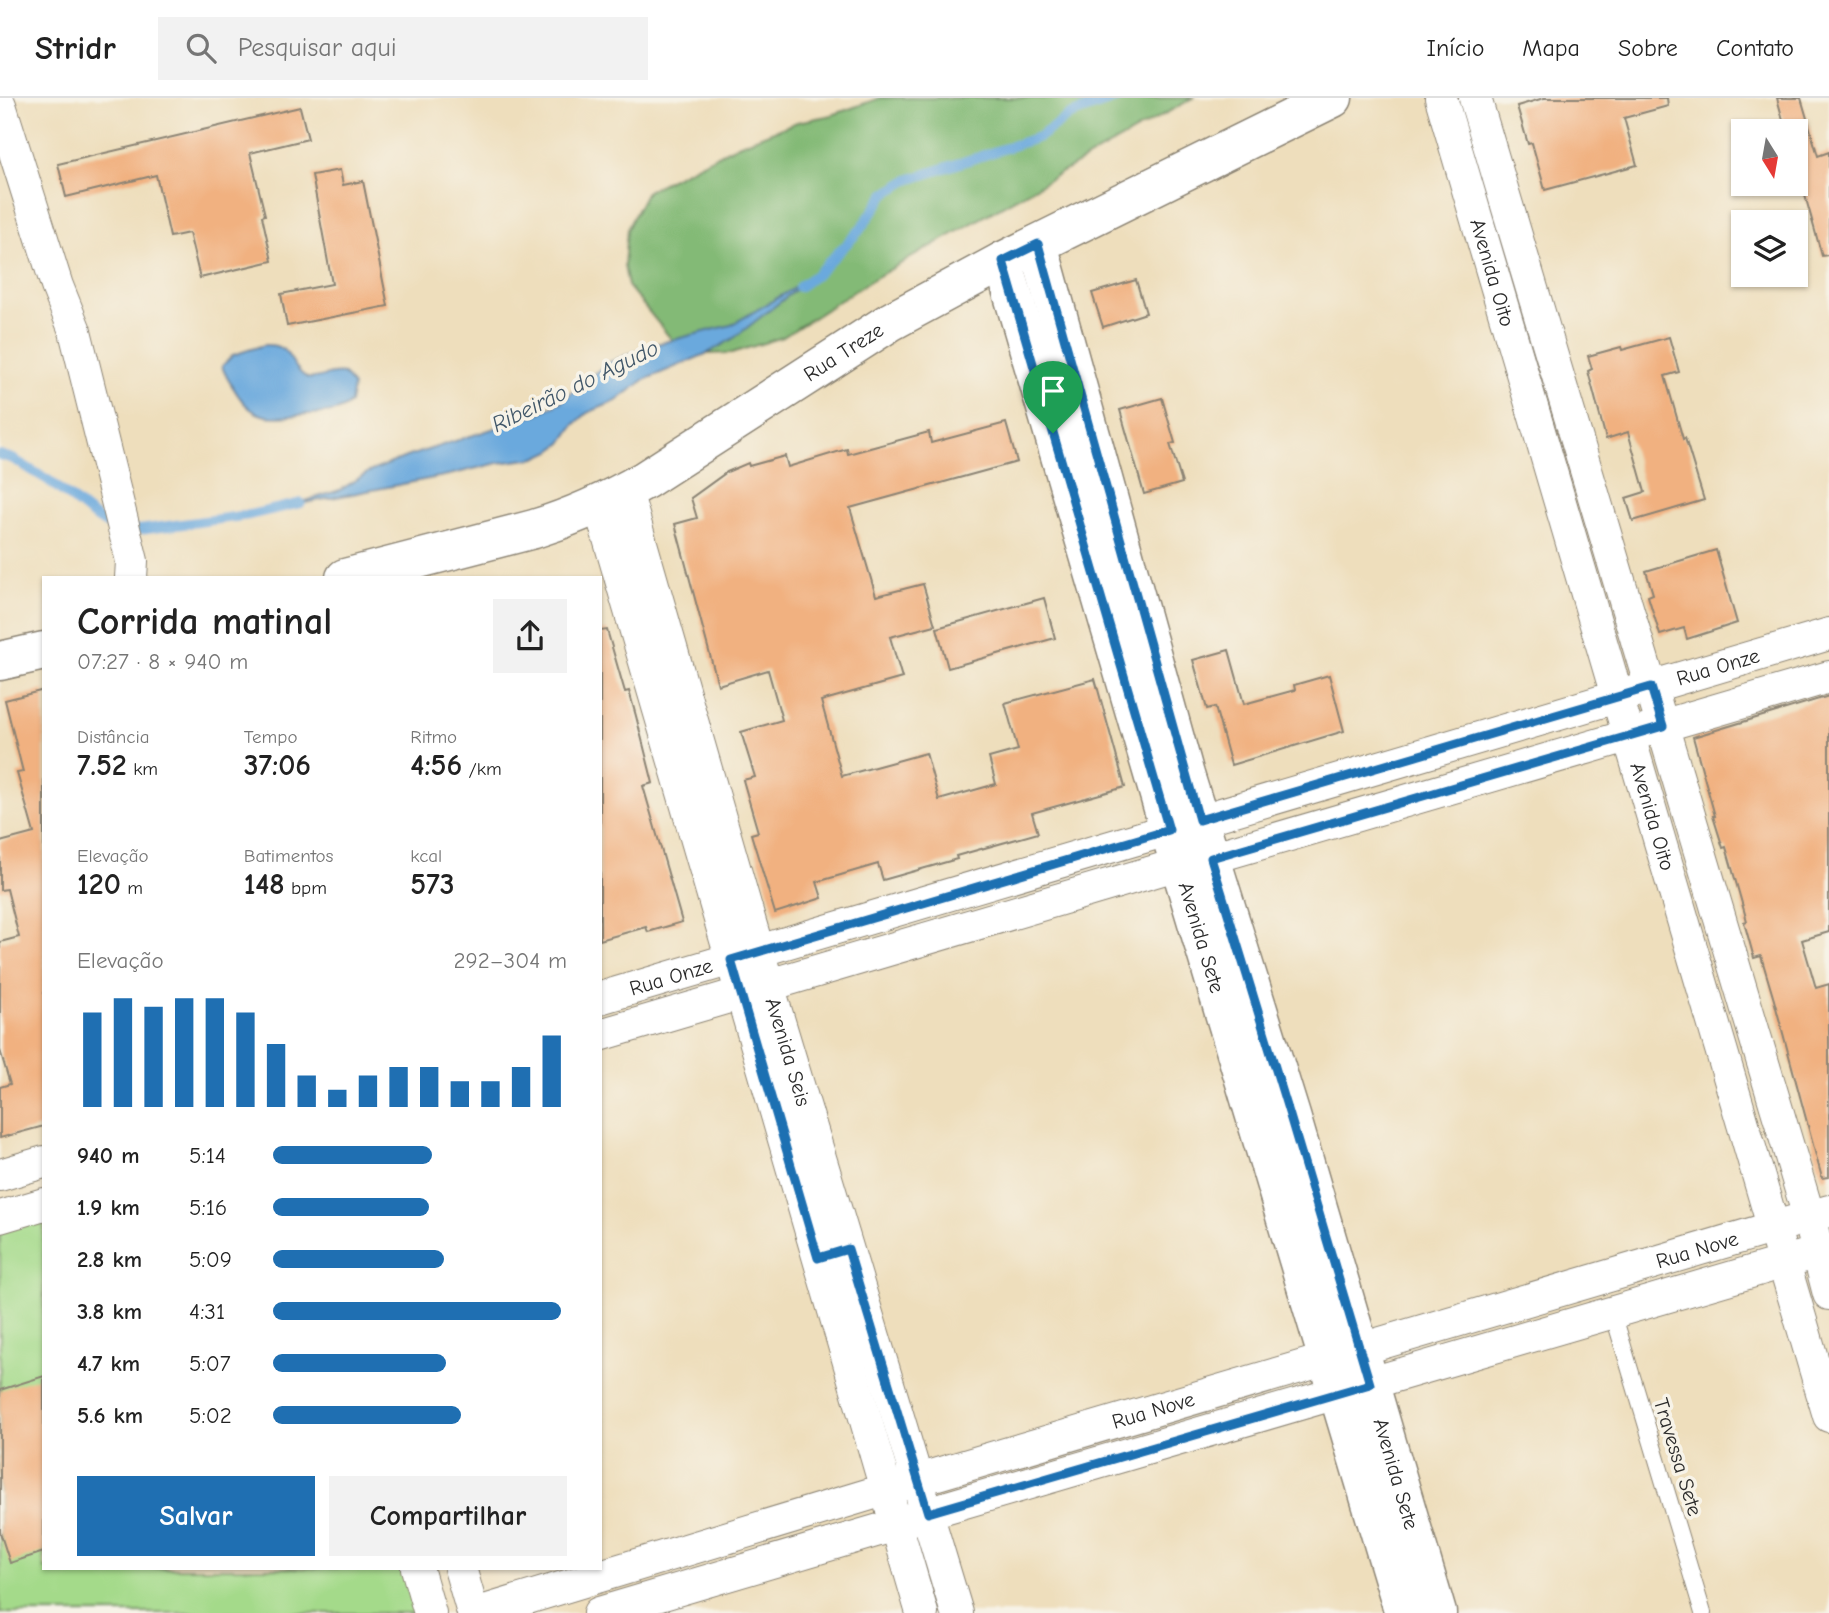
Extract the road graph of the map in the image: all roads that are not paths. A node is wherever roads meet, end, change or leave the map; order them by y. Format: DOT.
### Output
graph roads {
  1 [pos="1334,98"];
  2 [pos="1441,98"];
  3 [pos="1475,98"];
  4 [pos="0,105"];
  5 [pos="1038,244"];
  6 [pos="1003,261"];
  7 [pos="613,497"];
  8 [pos="131,569"];
  9 [pos="369,575"];
  10 [pos="1829,634"];
  11 [pos="42,651"];
  12 [pos="0,661"];
  13 [pos="1829,677"];
  14 [pos="1651,687"];
  15 [pos="1617,696"];
  16 [pos="1663,726"];
  17 [pos="1629,735"];
  18 [pos="1189,843"];
  19 [pos="745,955"];
  20 [pos="754,989"];
  21 [pos="602,997"];
  22 [pos="602,1034"];
  23 [pos="42,1163"];
  24 [pos="0,1175"];
  25 [pos="42,1205"];
  26 [pos="1819,1214"];
  27 [pos="0,1217"];
  28 [pos="1774,1227"];
  29 [pos="848,1249"];
  30 [pos="1823,1251"];
  31 [pos="818,1258"];
  32 [pos="1785,1262"];
  33 [pos="1829,1294"];
  34 [pos="1613,1313"];
  35 [pos="1349,1371"];
  36 [pos="1135,1415"];
  37 [pos="1829,1416"];
  38 [pos="1143,1450"];
  39 [pos="917,1480"];
  40 [pos="886,1490"];
  41 [pos="928,1513"];
  42 [pos="896,1525"];
  43 [pos="418,1570"];
  44 [pos="461,1570"];
  45 [pos="430,1613"];
  46 [pos="475,1613"];
  47 [pos="599,1613"];
  48 [pos="922,1613"];
  49 [pos="957,1613"];
  50 [pos="1404,1613"];
  51 [pos="1437,1613"];
  52 [pos="1703,1613"];
  1 -- 5 [label="street, Rua Treze"];
  2 -- 15 [label="street, Avenida Oito"];
  3 -- 14 [label="street, Avenida Oito"];
  4 -- 8 [label="street"];
  5 -- 6 [label="street, Rua Treze"];
  5 -- 18 [label="street, Avenida Sete"];
  6 -- 7 [label="street, Rua Treze"];
  6 -- 18 [label="street, Avenida Sete"];
  7 -- 9 [label="street, Rua Treze"];
  7 -- 19 [label="street, Avenida Seis"];
  10 -- 14 [label="street, Rua Onze"];
  11 -- 12 [label="street"];
  13 -- 16 [label="street, Rua Onze"];
  14 -- 15 [label="street, Rua Onze"];
  14 -- 16 [label="street, Avenida Oito"];
  15 -- 17 [label="street, Avenida Oito"];
  15 -- 18 [label="street, Rua Onze"];
  16 -- 17 [label="street, Rua Onze"];
  16 -- 26 [label="street, Avenida Oito"];
  17 -- 18 [label="street, Rua Onze"];
  17 -- 28 [label="street, Avenida Oito"];
  18 -- 19 [label="street, Rua Onze"];
  18 -- 20 [label="street, Rua Onze"];
  18 -- 35 [label="street, Avenida Sete"];
  19 -- 20 [label="street, Avenida Seis"];
  19 -- 21 [label="street, Rua Onze"];
  20 -- 22 [label="street, Rua Onze"];
  20 -- 29 [label="street, Avenida Seis"];
  20 -- 31 [label="street, Avenida Seis"];
  23 -- 24 [label="street"];
  25 -- 27 [label="street"];
  26 -- 28 [label="street, Rua Nove"];
  26 -- 30 [label="street, Avenida Oito"];
  28 -- 32 [label="street, Avenida Oito"];
  28 -- 35 [label="street, Rua Nove"];
  29 -- 31 [label="street"];
  29 -- 39 [label="street, Avenida Seis"];
  30 -- 32 [label="street, Rua Nove"];
  30 -- 33 [label="street, Avenida Oito"];
  31 -- 40 [label="street, Avenida Seis"];
  32 -- 34 [label="street, Rua Nove"];
  32 -- 37 [label="street, Avenida Oito"];
  34 -- 35 [label="street, Rua Nove"];
  34 -- 52 [label="lane, Travessa Sete"];
  35 -- 36 [label="street, Rua Nove"];
  35 -- 38 [label="street, Rua Nove"];
  35 -- 50 [label="street, Avenida Sete"];
  35 -- 51 [label="street, Avenida Sete"];
  36 -- 38 [label="street"];
  36 -- 39 [label="street, Rua Nove"];
  38 -- 41 [label="street, Rua Nove"];
  39 -- 40 [label="street, Rua Nove"];
  39 -- 41 [label="street, Avenida Seis"];
  40 -- 42 [label="street, Avenida Seis"];
  40 -- 46 [label="street, Rua Nove"];
  41 -- 42 [label="street, Rua Nove"];
  41 -- 49 [label="street, Avenida Seis"];
  42 -- 47 [label="street, Rua Nove"];
  42 -- 48 [label="street, Avenida Seis"];
  43 -- 45 [label="street"];
  44 -- 46 [label="street"];
}
